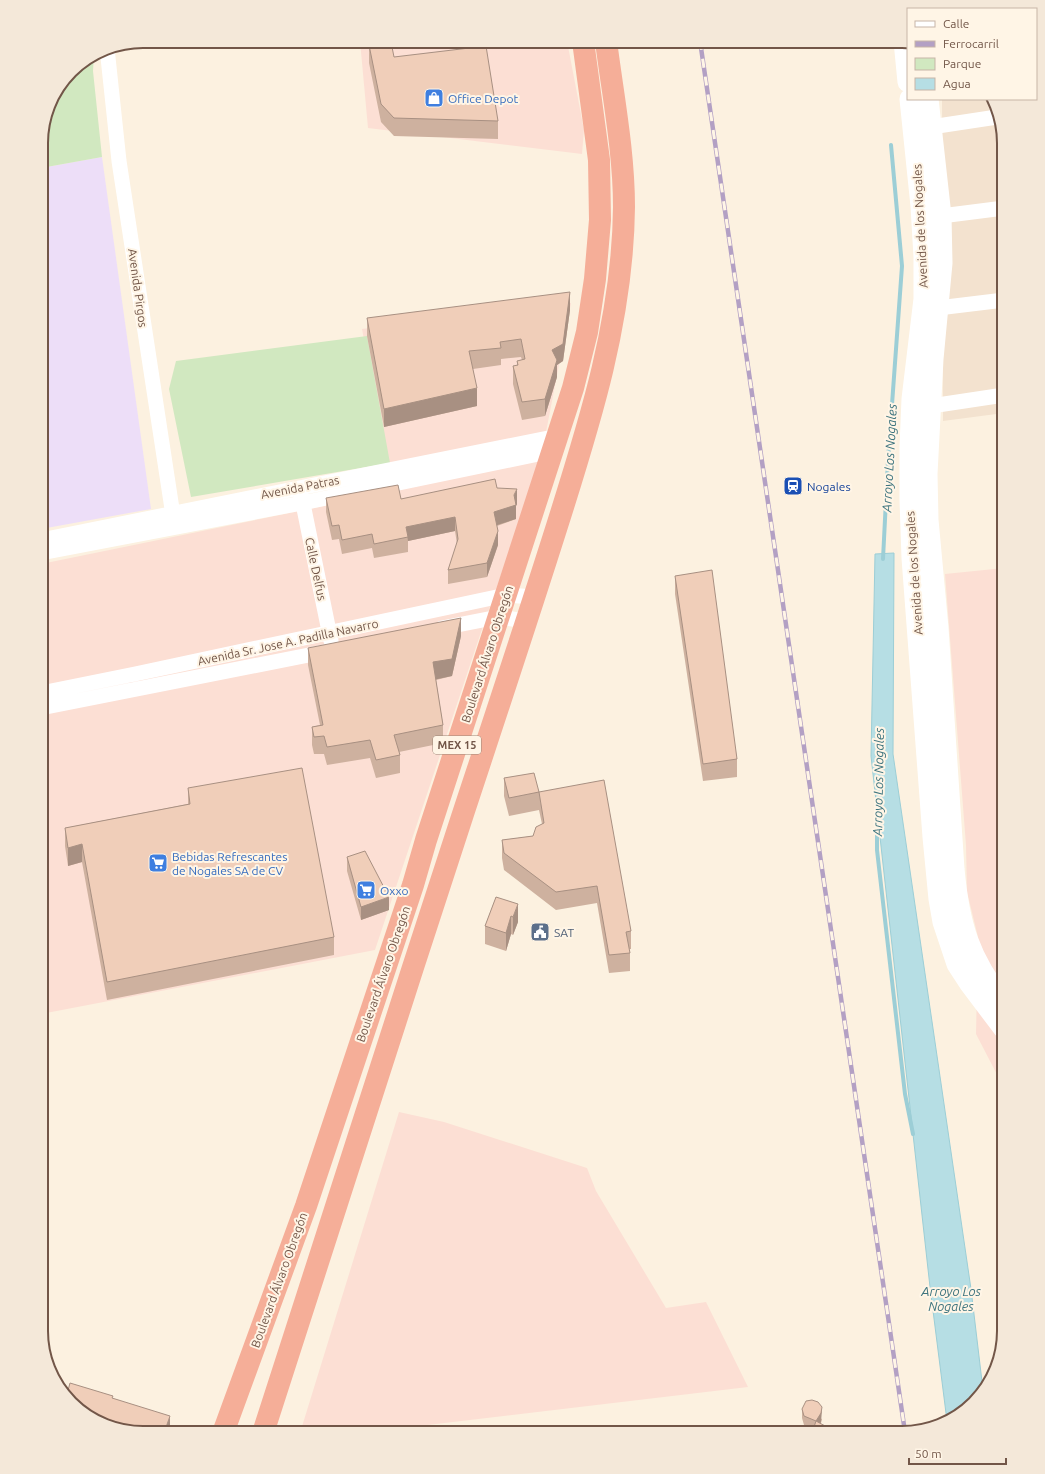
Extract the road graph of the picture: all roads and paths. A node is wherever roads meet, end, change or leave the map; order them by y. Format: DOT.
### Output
graph roads {
  1 [pos="584,48"];
  2 [pos="607,48"];
  3 [pos="905,48"];
  4 [pos="108,55"];
  5 [pos="907,72"];
  6 [pos="910,100"];
  7 [pos="928,100"];
  8 [pos="994,117"];
  9 [pos="931,127"];
  10 [pos="997,209"];
  11 [pos="941,216"];
  12 [pos="997,301"];
  13 [pos="938,308"];
  14 [pos="997,396"];
  15 [pos="931,406"];
  16 [pos="556,443"];
  17 [pos="299,487"];
  18 [pos="302,503"];
  19 [pos="173,520"];
  20 [pos="48,539"];
  21 [pos="48,551"];
  22 [pos="506,595"];
  23 [pos="534,597"];
  24 [pos="498,617"];
  25 [pos="526,621"];
  26 [pos="430,631"];
  27 [pos="329,633"];
  28 [pos="336,649"];
  29 [pos="48,692"];
  30 [pos="48,707"];
  31 [pos="472,788"];
  32 [pos="426,840"];
  33 [pos="428,921"];
  34 [pos="997,994"];
  35 [pos="997,1020"];
  36 [pos="225,1426"];
  37 [pos="265,1426"];
  1 -- 16 [label="highway, Boulevard Álvaro Obregón / MEX 15"];
  2 -- 23 [label="highway, MEX 15"];
  3 -- 5 [label="main road"];
  4 -- 19 [label="street, Avenida Pirgos"];
  6 -- 35 [label="main road, Avenida de los Nogales"];
  7 -- 9 [label="main road, Avenida de los Nogales"];
  8 -- 9 [label="street"];
  9 -- 11 [label="main road, Avenida de los Nogales"];
  10 -- 11 [label="street"];
  11 -- 13 [label="main road, Avenida de los Nogales"];
  12 -- 13 [label="street"];
  13 -- 15 [label="main road, Avenida de los Nogales"];
  14 -- 15 [label="street"];
  15 -- 34 [label="main road, Avenida de los Nogales"];
  16 -- 17 [label="street, Avenida Patras"];
  16 -- 18 [label="street, Avenida Patras"];
  16 -- 22 [label="highway, Boulevard Álvaro Obregón / MEX 15"];
  17 -- 18 [label="street, Calle Delfus"];
  17 -- 19 [label="street, Avenida Patras"];
  18 -- 19 [label="street, Avenida Patras"];
  18 -- 27 [label="street, Calle Delfus"];
  19 -- 20 [label="street, Avenida Patras"];
  19 -- 21 [label="street, Avenida Patras"];
  22 -- 23 [label="street, Avenida Sr. Jose A. Padilla Navarro"];
  22 -- 24 [label="highway, Boulevard Álvaro Obregón / MEX 15"];
  22 -- 27 [label="street, Avenida Sr. Jose A. Padilla Navarro"];
  23 -- 25 [label="highway, MEX 15"];
  24 -- 25 [label="street"];
  24 -- 26 [label="street"];
  24 -- 32 [label="highway, Boulevard Álvaro Obregón / MEX 15"];
  25 -- 31 [label="highway, MEX 15"];
  27 -- 28 [label="street, Calle Delfus"];
  27 -- 29 [label="street, Avenida Sr. Jose A. Padilla Navarro"];
  28 -- 30 [label="street, Avenida Sr. Jose A. Padilla Navarro"];
  31 -- 32 [label="highway"];
  31 -- 33 [label="highway, MEX 15"];
  32 -- 33 [label="highway"];
  32 -- 36 [label="highway, Boulevard Álvaro Obregón / MEX 15"];
  33 -- 37 [label="highway, MEX 15"];
}
